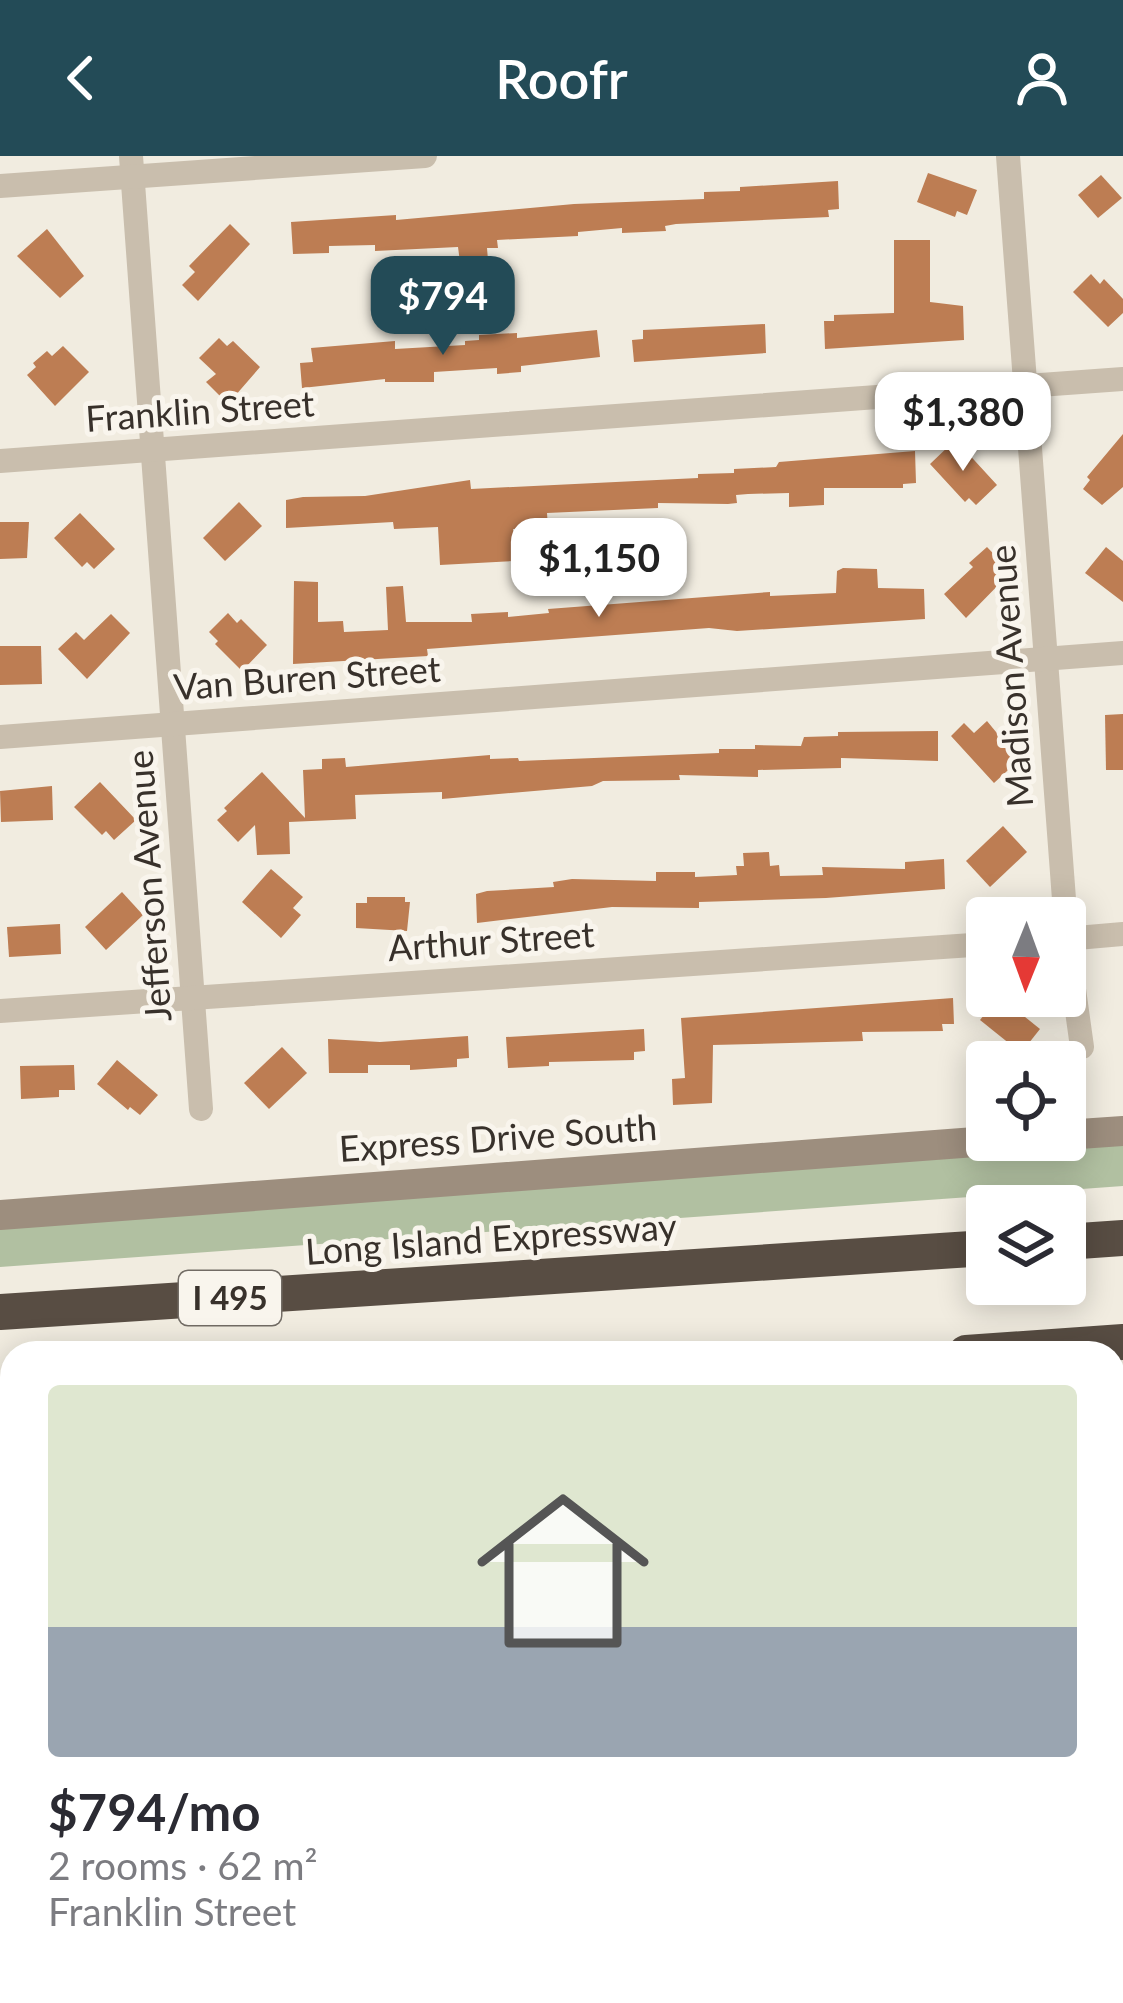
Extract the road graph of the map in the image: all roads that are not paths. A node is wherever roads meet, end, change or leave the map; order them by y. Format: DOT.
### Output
graph roads {
  1 [pos="425,156"];
  2 [pos="1008,156"];
  3 [pos="132,166"];
  4 [pos="0,186"];
  5 [pos="1123,380"];
  6 [pos="1025,386"];
  7 [pos="154,450"];
  8 [pos="0,461"];
  9 [pos="1123,652"];
  10 [pos="1046,658"];
  11 [pos="174,725"];
  12 [pos="0,737"];
  13 [pos="1063,897"];
  14 [pos="1123,934"];
  15 [pos="1086,937"];
  16 [pos="966,945"];
  17 [pos="193,996"];
  18 [pos="0,1011"];
  19 [pos="201,1109"];
  20 [pos="1123,1131"];
  21 [pos="1086,1134"];
  22 [pos="966,1143"];
  23 [pos="0,1215"];
  24 [pos="1123,1238"];
  25 [pos="1086,1241"];
  26 [pos="966,1248"];
  27 [pos="0,1312"];
  1 -- 3 [label="street"];
  2 -- 6 [label="street, Madison Avenue"];
  3 -- 4 [label="street"];
  3 -- 7 [label="street, Jefferson Avenue"];
  5 -- 6 [label="street, Franklin Street"];
  6 -- 7 [label="street, Franklin Street"];
  6 -- 10 [label="street, Madison Avenue"];
  7 -- 8 [label="street, Franklin Street"];
  7 -- 11 [label="street, Jefferson Avenue"];
  9 -- 10 [label="street, Van Buren Street"];
  10 -- 11 [label="street, Van Buren Street"];
  10 -- 13 [label="street, Madison Avenue"];
  11 -- 12 [label="street, Van Buren Street"];
  11 -- 17 [label="street, Jefferson Avenue"];
  14 -- 15 [label="street"];
  16 -- 17 [label="street, Arthur Street"];
  17 -- 18 [label="street, Arthur Street"];
  17 -- 19 [label="street, Jefferson Avenue"];
  20 -- 21 [label="main road"];
  22 -- 23 [label="main road, Express Drive South"];
  24 -- 25 [label="highway"];
  26 -- 27 [label="highway, Long Island Expressway / I 495"];
}
